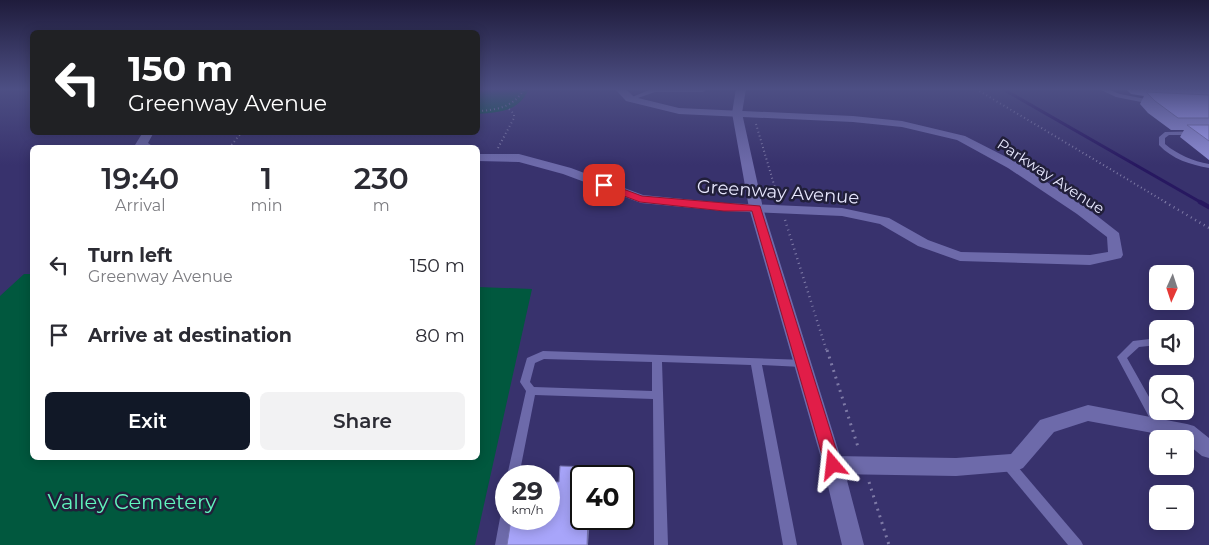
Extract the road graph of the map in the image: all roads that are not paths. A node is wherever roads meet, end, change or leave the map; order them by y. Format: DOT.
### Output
graph roads {
  1 [pos="745,114"];
  2 [pos="754,114"];
  3 [pos="1209,133"];
  4 [pos="480,158"];
  5 [pos="1209,166"];
  6 [pos="756,208"];
  7 [pos="1114,236"];
  8 [pos="1149,342"];
  9 [pos="657,358"];
  10 [pos="756,362"];
  11 [pos="802,363"];
  12 [pos="531,391"];
  13 [pos="658,395"];
  14 [pos="1160,427"];
  15 [pos="1209,450"];
  16 [pos="1007,462"];
  17 [pos="515,465"];
  18 [pos="833,465"];
  19 [pos="504,530"];
  20 [pos="502,545"];
  21 [pos="661,545"];
  22 [pos="790,545"];
  23 [pos="853,545"];
  24 [pos="1076,545"];
  1 -- 6 [label="street"];
  2 -- 7 [label="street, Parkway Avenue"];
  3 -- 5 [label="lane"];
  4 -- 6 [label="street, Greenway Avenue"];
  6 -- 7 [label="street, Greenway Avenue"];
  6 -- 11 [label="street"];
  8 -- 14 [label="lane"];
  9 -- 10 [label="lane"];
  9 -- 12 [label="lane"];
  9 -- 13 [label="lane"];
  10 -- 11 [label="lane"];
  10 -- 22 [label="lane"];
  11 -- 18 [label="street"];
  12 -- 13 [label="lane"];
  12 -- 17 [label="lane"];
  13 -- 21 [label="lane"];
  14 -- 15 [label="street"];
  14 -- 16 [label="street"];
  16 -- 18 [label="street"];
  16 -- 24 [label="lane"];
  18 -- 23 [label="street"];
  19 -- 20 [label="lane"];
}
